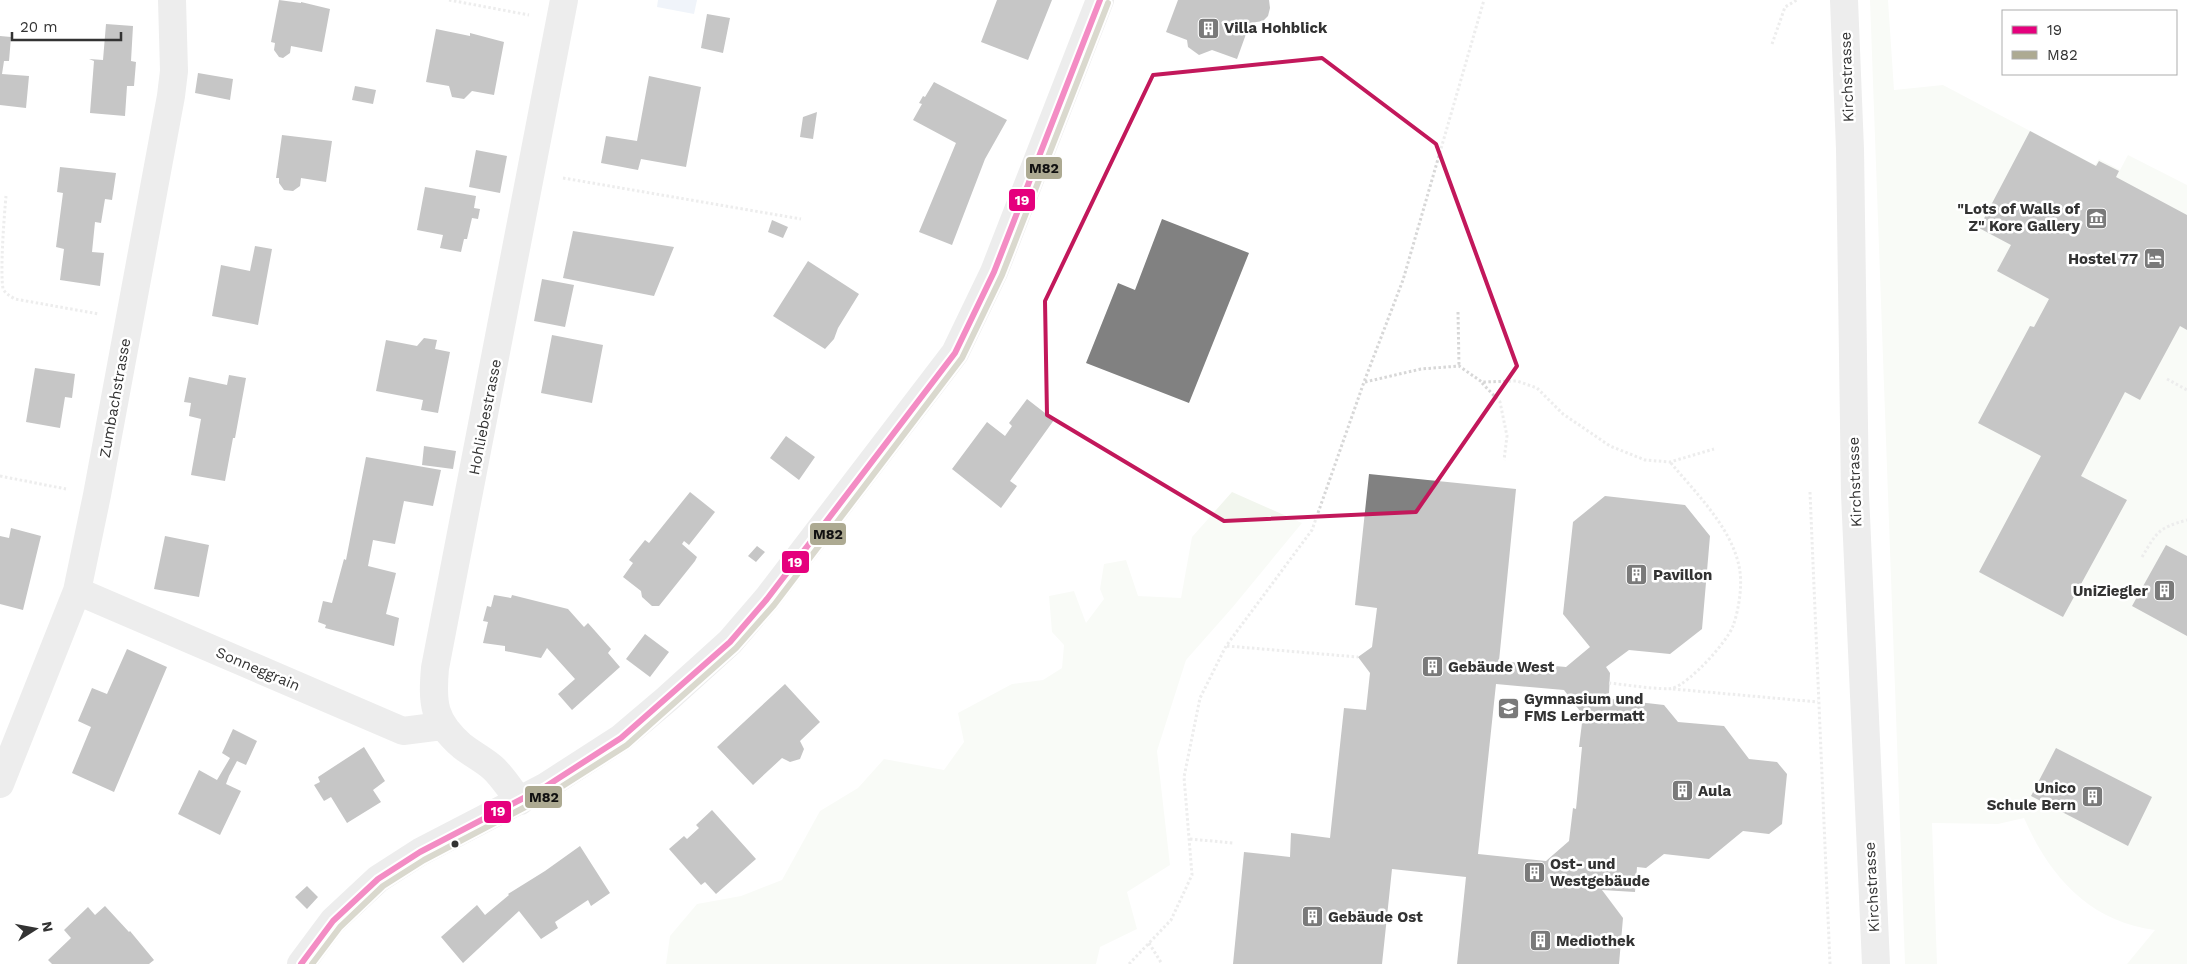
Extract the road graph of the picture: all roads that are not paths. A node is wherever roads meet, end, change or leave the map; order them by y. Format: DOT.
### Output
graph roads {
  1 [pos="172,0"];
  2 [pos="564,0"];
  3 [pos="1100,0"];
  4 [pos="1844,0"];
  5 [pos="77,591"];
  6 [pos="442,726"];
  7 [pos="0,784"];
  8 [pos="520,801"];
  9 [pos="300,964"];
  10 [pos="1876,964"];
  1 -- 5 [label="street, Zumbachstrasse"];
  2 -- 6 [label="street, Hohliebestrasse"];
  3 -- 8 [label="street"];
  4 -- 10 [label="street, Kirchstrasse"];
  5 -- 6 [label="street, Sonneggrain"];
  5 -- 7 [label="street, Zumbachstrasse"];
  6 -- 8 [label="street, Hohliebestrasse"];
  8 -- 9 [label="street"];
}
